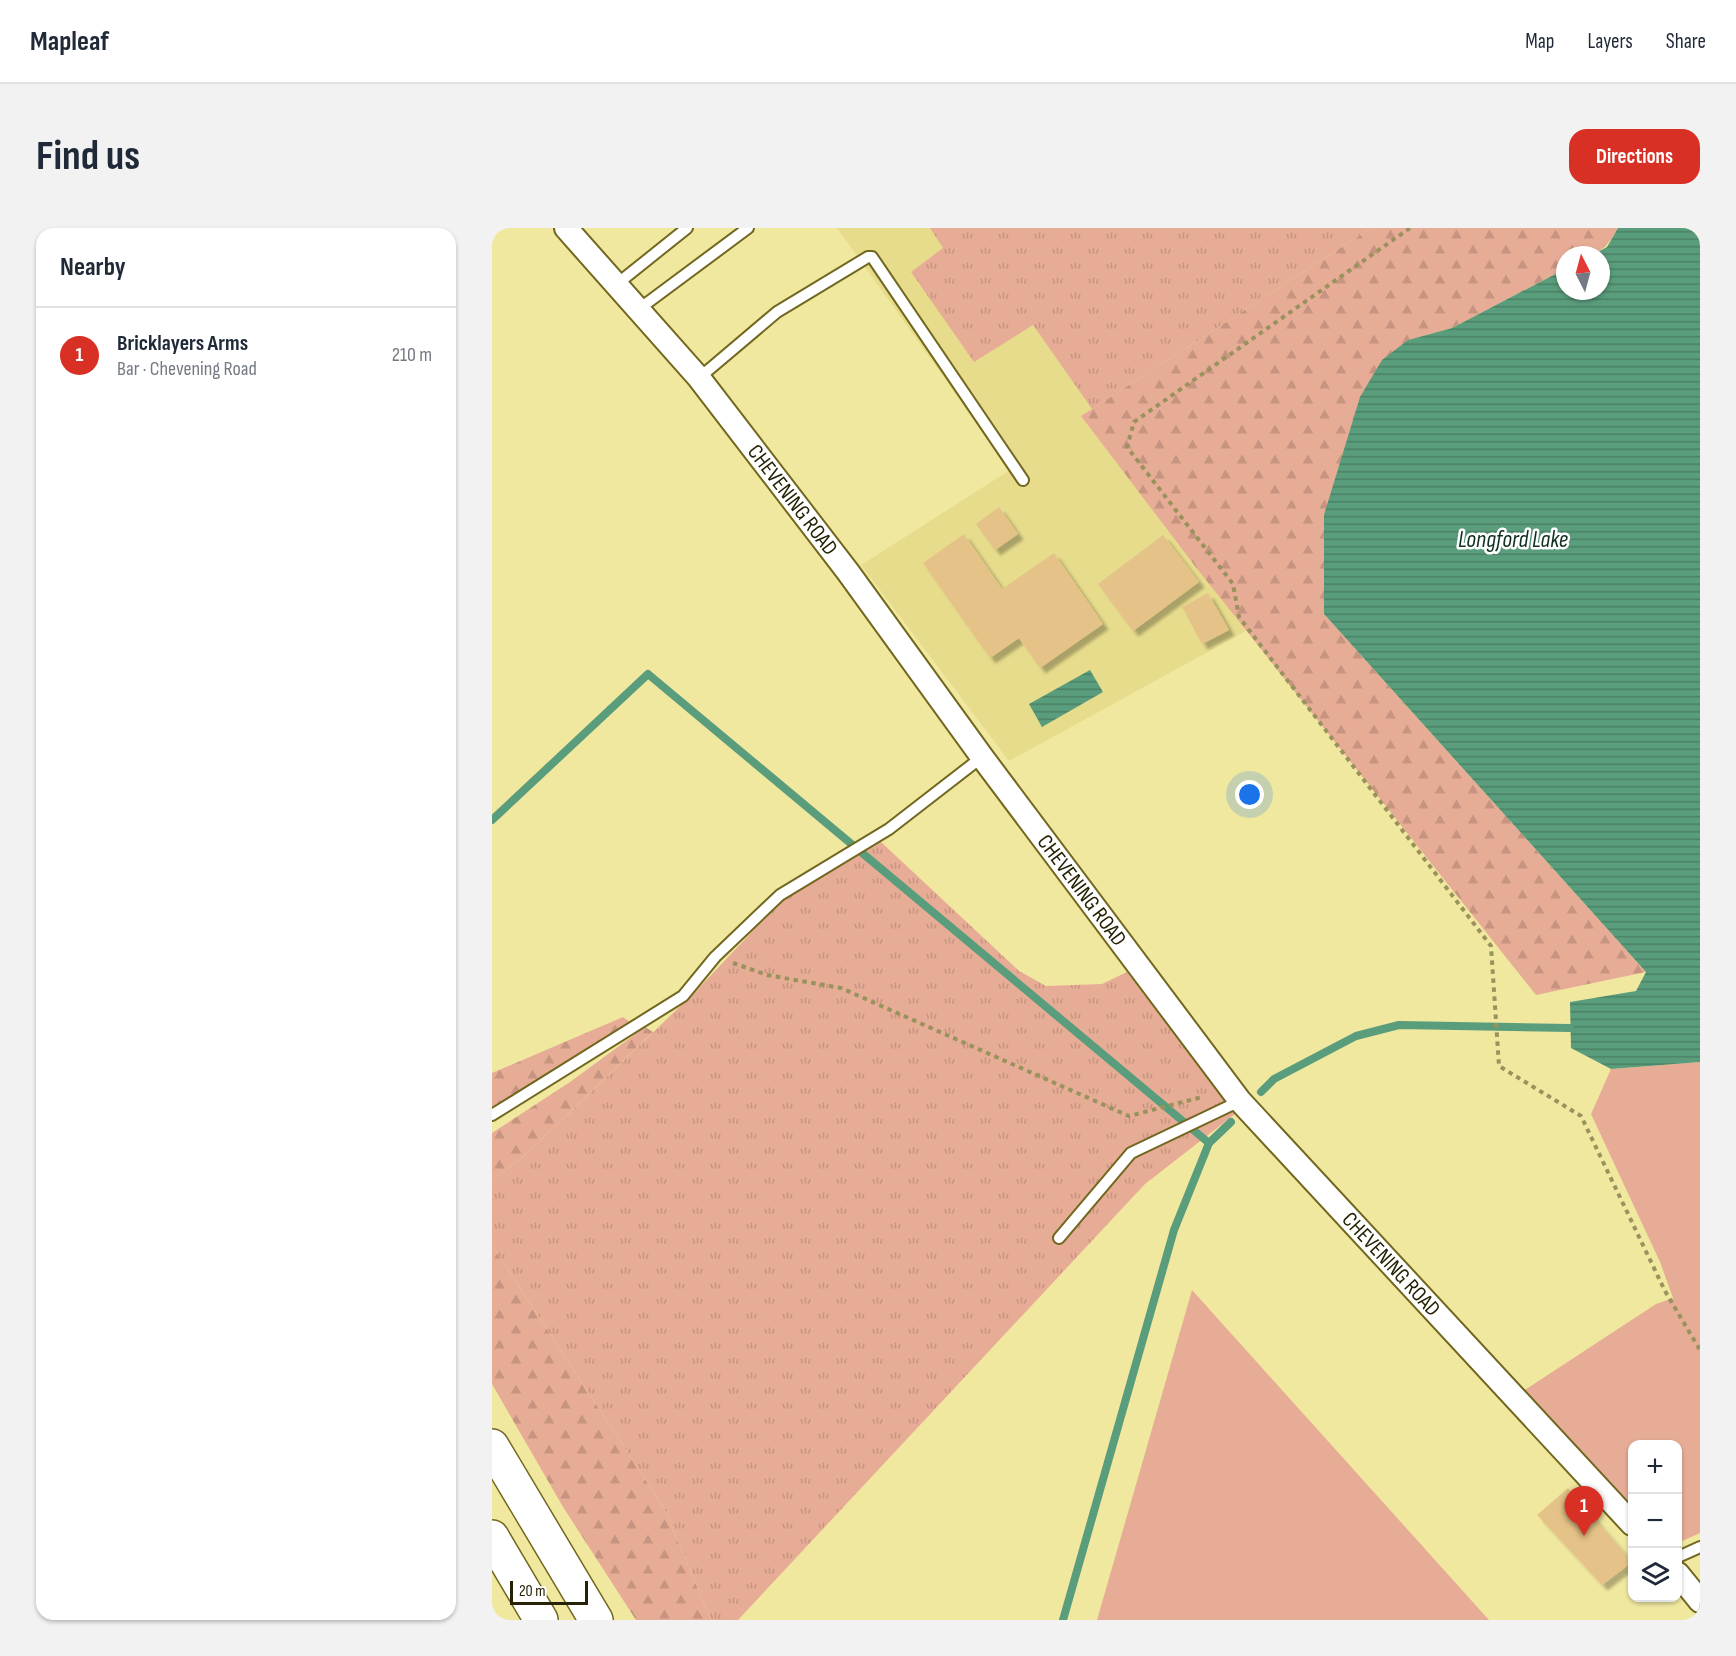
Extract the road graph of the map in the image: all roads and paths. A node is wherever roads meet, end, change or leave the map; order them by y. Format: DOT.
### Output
graph roads {
  1 [pos="566,228"];
  2 [pos="687,228"];
  3 [pos="748,228"];
  4 [pos="1410,228"];
  5 [pos="617,284"];
  6 [pos="639,309"];
  7 [pos="699,378"];
  8 [pos="1023,480"];
  9 [pos="982,756"];
  10 [pos="715,957"];
  11 [pos="1184,1101"];
  12 [pos="1240,1101"];
  13 [pos="492,1114"];
  14 [pos="1059,1238"];
  15 [pos="1700,1350"];
  16 [pos="492,1446"];
  17 [pos="1628,1520"];
  18 [pos="492,1537"];
  19 [pos="1700,1547"];
  20 [pos="1682,1555"];
  21 [pos="1682,1580"];
  22 [pos="1700,1601"];
  23 [pos="541,1620"];
  24 [pos="596,1620"];
  1 -- 5 [label="street, CHEVENING ROAD"];
  2 -- 5 [label="lane"];
  3 -- 6 [label="lane"];
  4 -- 15 [label="path"];
  5 -- 6 [label="street, CHEVENING ROAD"];
  6 -- 7 [label="street, CHEVENING ROAD"];
  7 -- 8 [label="lane"];
  7 -- 9 [label="street, CHEVENING ROAD"];
  9 -- 10 [label="lane"];
  9 -- 12 [label="street, CHEVENING ROAD"];
  10 -- 11 [label="path"];
  10 -- 13 [label="lane"];
  12 -- 14 [label="lane"];
  12 -- 17 [label="street, CHEVENING ROAD"];
  16 -- 24 [label="highway"];
  18 -- 23 [label="highway"];
  19 -- 20 [label="lane"];
  21 -- 22 [label="street"];
}
